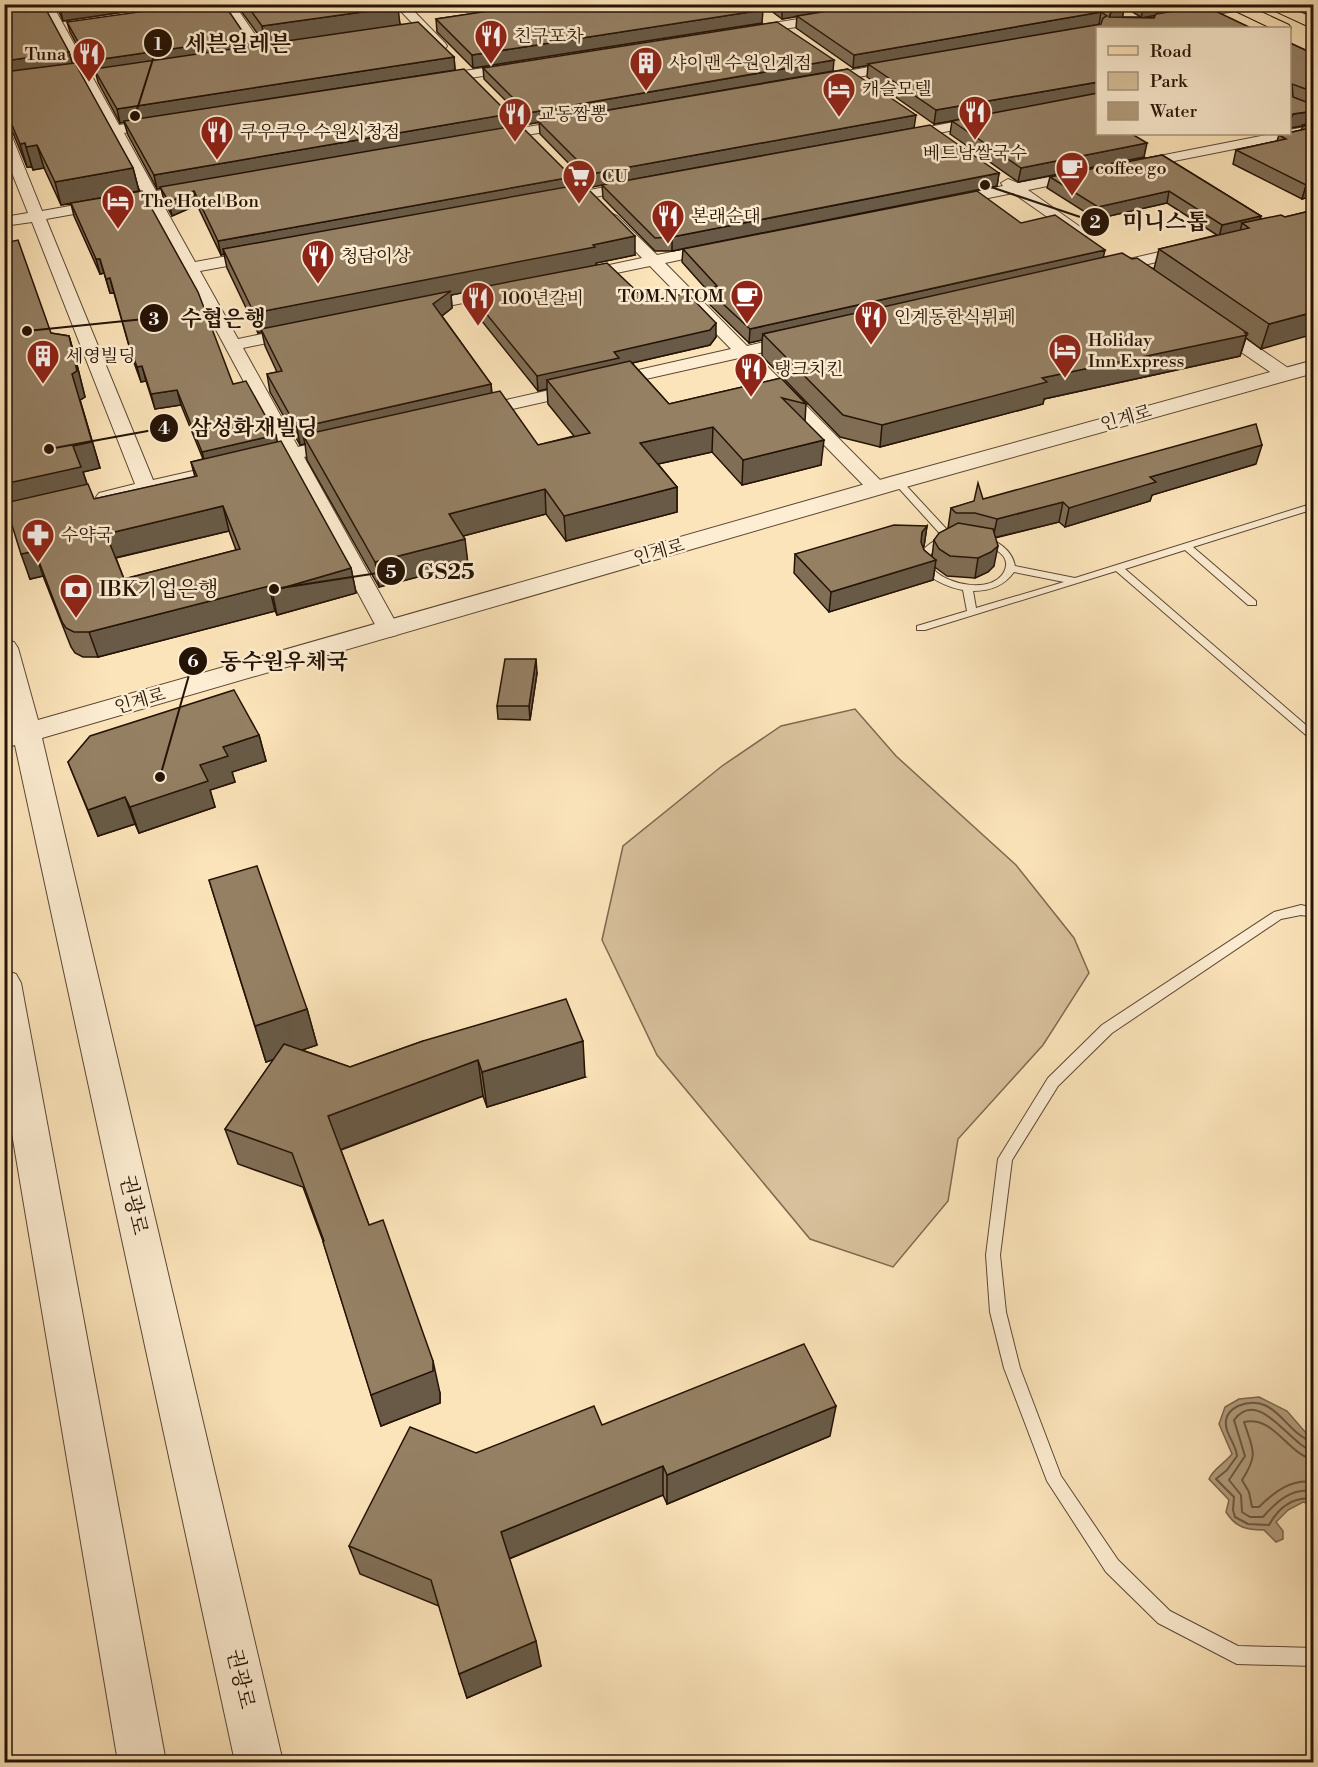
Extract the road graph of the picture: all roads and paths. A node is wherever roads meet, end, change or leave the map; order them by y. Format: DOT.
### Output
graph roads {
  1 [pos="46,4"];
  2 [pos="400,4"];
  3 [pos="224,5"];
  4 [pos="1273,5"];
  5 [pos="1238,7"];
  6 [pos="1122,14"];
  7 [pos="763,15"];
  8 [pos="847,15"];
  9 [pos="1314,24"];
  10 [pos="779,26"];
  11 [pos="1145,26"];
  12 [pos="1130,27"];
  13 [pos="1280,27"];
  14 [pos="733,33"];
  15 [pos="797,38"];
  16 [pos="261,52"];
  17 [pos="832,62"];
  18 [pos="921,62"];
  19 [pos="526,65"];
  20 [pos="468,74"];
  21 [pos="850,75"];
  22 [pos="421,82"];
  23 [pos="803,83"];
  24 [pos="868,87"];
  25 [pos="484,91"];
  26 [pos="913,118"];
  27 [pos="998,118"];
  28 [pos="174,120"];
  29 [pos="583,121"];
  30 [pos="520,127"];
  31 [pos="1314,129"];
  32 [pos="115,130"];
  33 [pos="931,130"];
  34 [pos="4,134"];
  35 [pos="1291,134"];
  36 [pos="1284,135"];
  37 [pos="478,139"];
  38 [pos="885,139"];
  39 [pos="950,143"];
  40 [pos="540,147"];
  41 [pos="1119,168"];
  42 [pos="1096,172"];
  43 [pos="996,176"];
  44 [pos="571,178"];
  45 [pos="656,182"];
  46 [pos="209,186"];
  47 [pos="1015,188"];
  48 [pos="587,194"];
  49 [pos="151,196"];
  50 [pos="540,203"];
  51 [pos="933,205"];
  52 [pos="37,216"];
  53 [pos="4,222"];
  54 [pos="734,244"];
  55 [pos="1203,247"];
  56 [pos="272,253"];
  57 [pos="652,261"];
  58 [pos="1126,264"];
  59 [pos="190,268"];
  60 [pos="1091,272"];
  61 [pos="1145,277"];
  62 [pos="559,280"];
  63 [pos="513,289"];
  64 [pos="408,310"];
  65 [pos="1201,316"];
  66 [pos="314,328"];
  67 [pos="812,336"];
  68 [pos="232,345"];
  69 [pos="742,352"];
  70 [pos="1314,366"];
  71 [pos="1285,374"];
  72 [pos="454,417"];
  73 [pos="362,438"];
  74 [pos="292,454"];
  75 [pos="887,485"];
  76 [pos="146,488"];
  77 [pos="91,500"];
  78 [pos="1314,506"];
  79 [pos="59,508"];
  80 [pos="4,521"];
  81 [pos="950,538"];
  82 [pos="1186,546"];
  83 [pos="1011,568"];
  84 [pos="1118,568"];
  85 [pos="1075,581"];
  86 [pos="967,587"];
  87 [pos="1252,603"];
  88 [pos="972,613"];
  89 [pos="921,628"];
  90 [pos="389,630"];
  91 [pos="4,648"];
  92 [pos="16,736"];
  93 [pos="1314,738"];
  94 [pos="1314,913"];
  95 [pos="4,983"];
  96 [pos="1314,1658"];
  97 [pos="142,1762"];
  98 [pos="259,1762"];
  1 -- 32 [label="street"];
  2 -- 20 [label="street"];
  3 -- 16 [label="street"];
  4 -- 9 [label="main road"];
  5 -- 11 [label="street"];
  5 -- 13 [label="main road"];
  6 -- 11 [label="street"];
  7 -- 10 [label="street"];
  8 -- 10 [label="street"];
  10 -- 14 [label="street"];
  10 -- 15 [label="street"];
  11 -- 12 [label="street"];
  17 -- 21 [label="street"];
  18 -- 21 [label="street"];
  19 -- 20 [label="street"];
  20 -- 22 [label="street"];
  20 -- 25 [label="street"];
  21 -- 23 [label="street"];
  21 -- 24 [label="street"];
  26 -- 33 [label="street"];
  27 -- 33 [label="street"];
  28 -- 32 [label="street"];
  29 -- 30 [label="street"];
  30 -- 37 [label="street"];
  30 -- 40 [label="street"];
  31 -- 35 [label="street"];
  32 -- 49 [label="street"];
  33 -- 38 [label="street"];
  33 -- 39 [label="street"];
  34 -- 52 [label="street"];
  36 -- 41 [label="street"];
  42 -- 47 [label="street"];
  43 -- 47 [label="street"];
  44 -- 48 [label="street"];
  45 -- 48 [label="street"];
  46 -- 49 [label="street"];
  47 -- 51 [label="street"];
  47 -- 58 [label="street"];
  48 -- 50 [label="street"];
  48 -- 57 [label="street"];
  49 -- 52 [label="street"];
  49 -- 59 [label="street"];
  52 -- 53 [label="street"];
  52 -- 76 [label="street"];
  54 -- 57 [label="street"];
  55 -- 58 [label="street"];
  56 -- 59 [label="street"];
  57 -- 62 [label="street"];
  57 -- 69 [label="street"];
  58 -- 60 [label="street"];
  58 -- 61 [label="street"];
  59 -- 68 [label="street"];
  63 -- 64 [label="street"];
  65 -- 71 [label="street"];
  66 -- 68 [label="street"];
  67 -- 69 [label="street"];
  68 -- 74 [label="street"];
  69 -- 72 [label="street"];
  69 -- 75 [label="street"];
  70 -- 71 [label="street, 인계로"];
  71 -- 75 [label="street, 인계로"];
  73 -- 74 [label="street"];
  74 -- 76 [label="street"];
  74 -- 90 [label="street"];
  75 -- 81 [label="lane"];
  75 -- 90 [label="street, 인계로"];
  76 -- 77 [label="street"];
  78 -- 82 [label="lane"];
  79 -- 80 [label="street"];
  81 -- 83 [label="lane"];
  81 -- 86 [label="lane"];
  82 -- 84 [label="lane"];
  82 -- 87 [label="lane"];
  83 -- 85 [label="lane"];
  83 -- 86 [label="lane"];
  84 -- 85 [label="lane"];
  84 -- 93 [label="lane"];
  85 -- 88 [label="lane"];
  86 -- 88 [label="lane"];
  88 -- 89 [label="lane"];
  90 -- 92 [label="street, 인계로"];
  91 -- 92 [label="street, 권광로"];
  92 -- 98 [label="street, 권광로"];
  94 -- 96 [label="lane"];
  95 -- 97 [label="street"];
}
